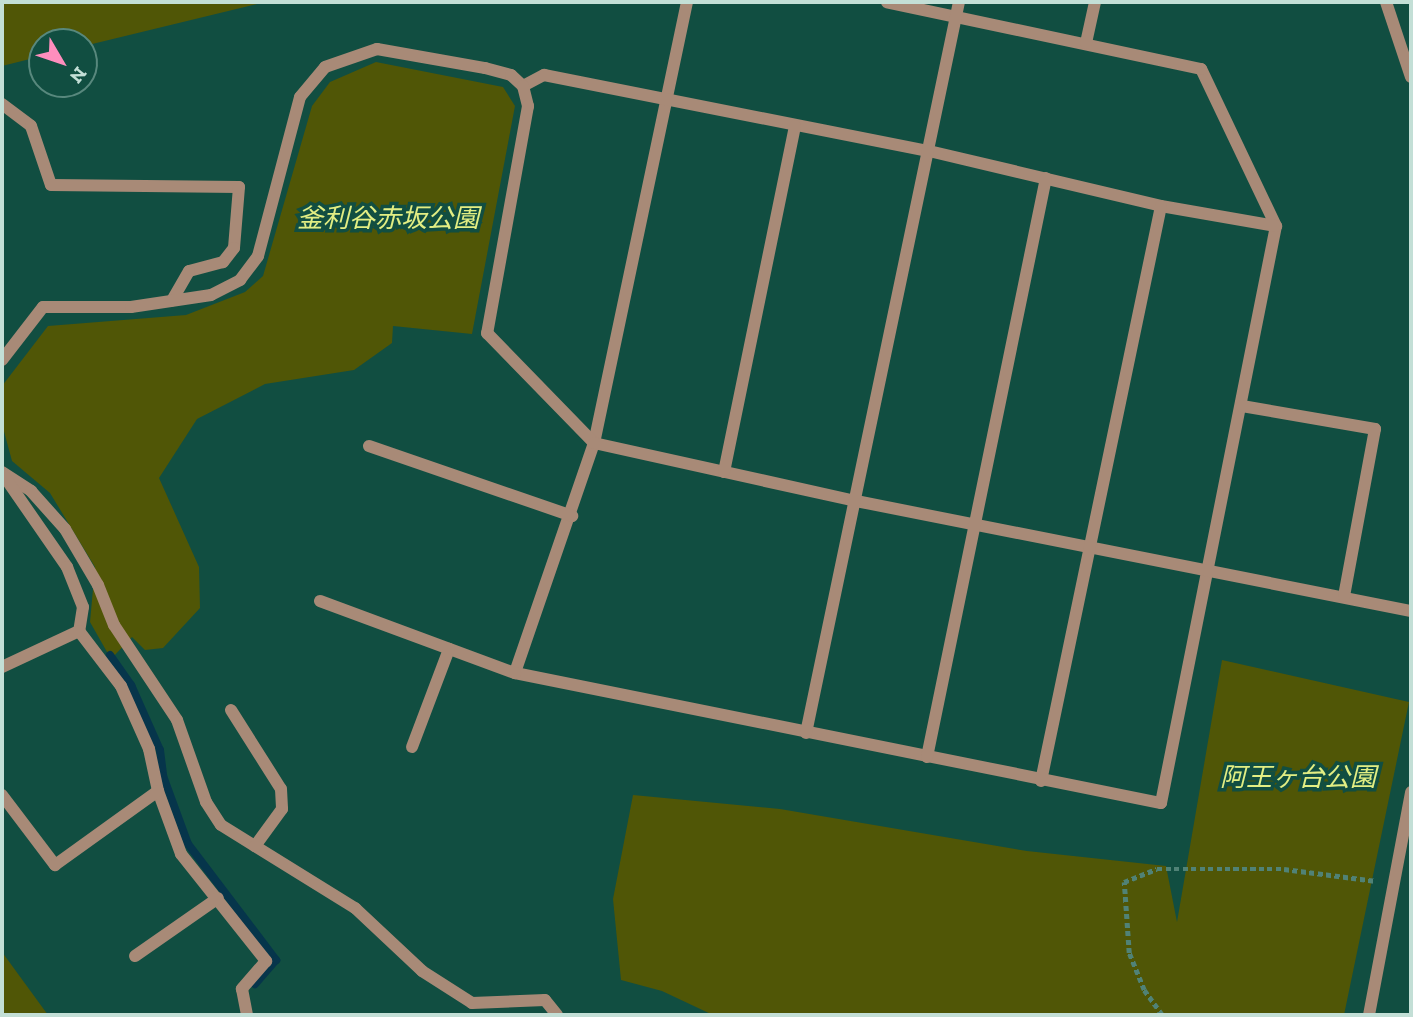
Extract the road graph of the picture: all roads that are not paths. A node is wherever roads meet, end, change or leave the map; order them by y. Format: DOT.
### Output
graph roads {
  1 [pos="687,2"];
  2 [pos="887,2"];
  3 [pos="959,2"];
  4 [pos="1095,2"];
  5 [pos="1386,2"];
  6 [pos="956,16"];
  7 [pos="1086,43"];
  8 [pos="1411,77"];
  9 [pos="523,86"];
  10 [pos="667,102"];
  11 [pos="2,103"];
  12 [pos="795,126"];
  13 [pos="929,151"];
  14 [pos="1046,178"];
  15 [pos="1161,206"];
  16 [pos="1276,226"];
  17 [pos="172,301"];
  18 [pos="2,359"];
  19 [pos="1242,406"];
  20 [pos="594,443"];
  21 [pos="369,446"];
  22 [pos="2,472"];
  23 [pos="724,472"];
  24 [pos="856,501"];
  25 [pos="572,516"];
  26 [pos="974,523"];
  27 [pos="1088,547"];
  28 [pos="1207,569"];
  29 [pos="1344,596"];
  30 [pos="320,601"];
  31 [pos="1411,611"];
  32 [pos="79,631"];
  33 [pos="449,649"];
  34 [pos="2,667"];
  35 [pos="515,673"];
  36 [pos="231,710"];
  37 [pos="806,733"];
  38 [pos="412,747"];
  39 [pos="927,757"];
  40 [pos="1041,781"];
  41 [pos="158,792"];
  42 [pos="1411,792"];
  43 [pos="2,795"];
  44 [pos="255,846"];
  45 [pos="218,898"];
  46 [pos="135,956"];
  47 [pos="247,1015"];
  48 [pos="557,1015"];
  49 [pos="1368,1015"];
  1 -- 10 [label="street"];
  2 -- 6 [label="street"];
  3 -- 6 [label="street"];
  4 -- 7 [label="street"];
  5 -- 8 [label="street"];
  6 -- 7 [label="street"];
  6 -- 13 [label="street"];
  7 -- 16 [label="street"];
  9 -- 10 [label="street"];
  9 -- 17 [label="street"];
  9 -- 20 [label="street"];
  10 -- 12 [label="street"];
  10 -- 20 [label="street"];
  11 -- 17 [label="street"];
  12 -- 13 [label="street"];
  12 -- 23 [label="street"];
  13 -- 14 [label="street"];
  13 -- 24 [label="street"];
  14 -- 15 [label="street"];
  14 -- 26 [label="street"];
  15 -- 16 [label="street"];
  15 -- 27 [label="street"];
  16 -- 19 [label="street"];
  17 -- 18 [label="street"];
  19 -- 28 [label="street"];
  19 -- 29 [label="street"];
  20 -- 23 [label="street"];
  20 -- 25 [label="street"];
  21 -- 25 [label="street"];
  22 -- 32 [label="street"];
  22 -- 44 [label="street"];
  23 -- 24 [label="street"];
  24 -- 26 [label="street"];
  24 -- 37 [label="street"];
  25 -- 35 [label="street"];
  26 -- 27 [label="street"];
  26 -- 39 [label="street"];
  27 -- 28 [label="street"];
  27 -- 40 [label="street"];
  28 -- 29 [label="street"];
  28 -- 40 [label="street"];
  29 -- 31 [label="street"];
  30 -- 33 [label="street"];
  32 -- 34 [label="street"];
  32 -- 41 [label="street"];
  33 -- 35 [label="street"];
  33 -- 38 [label="street"];
  35 -- 37 [label="street"];
  36 -- 44 [label="street"];
  37 -- 39 [label="street"];
  39 -- 40 [label="street"];
  41 -- 43 [label="street"];
  41 -- 45 [label="street"];
  42 -- 49 [label="street"];
  44 -- 48 [label="street"];
  45 -- 46 [label="street"];
  45 -- 47 [label="street"];
}
